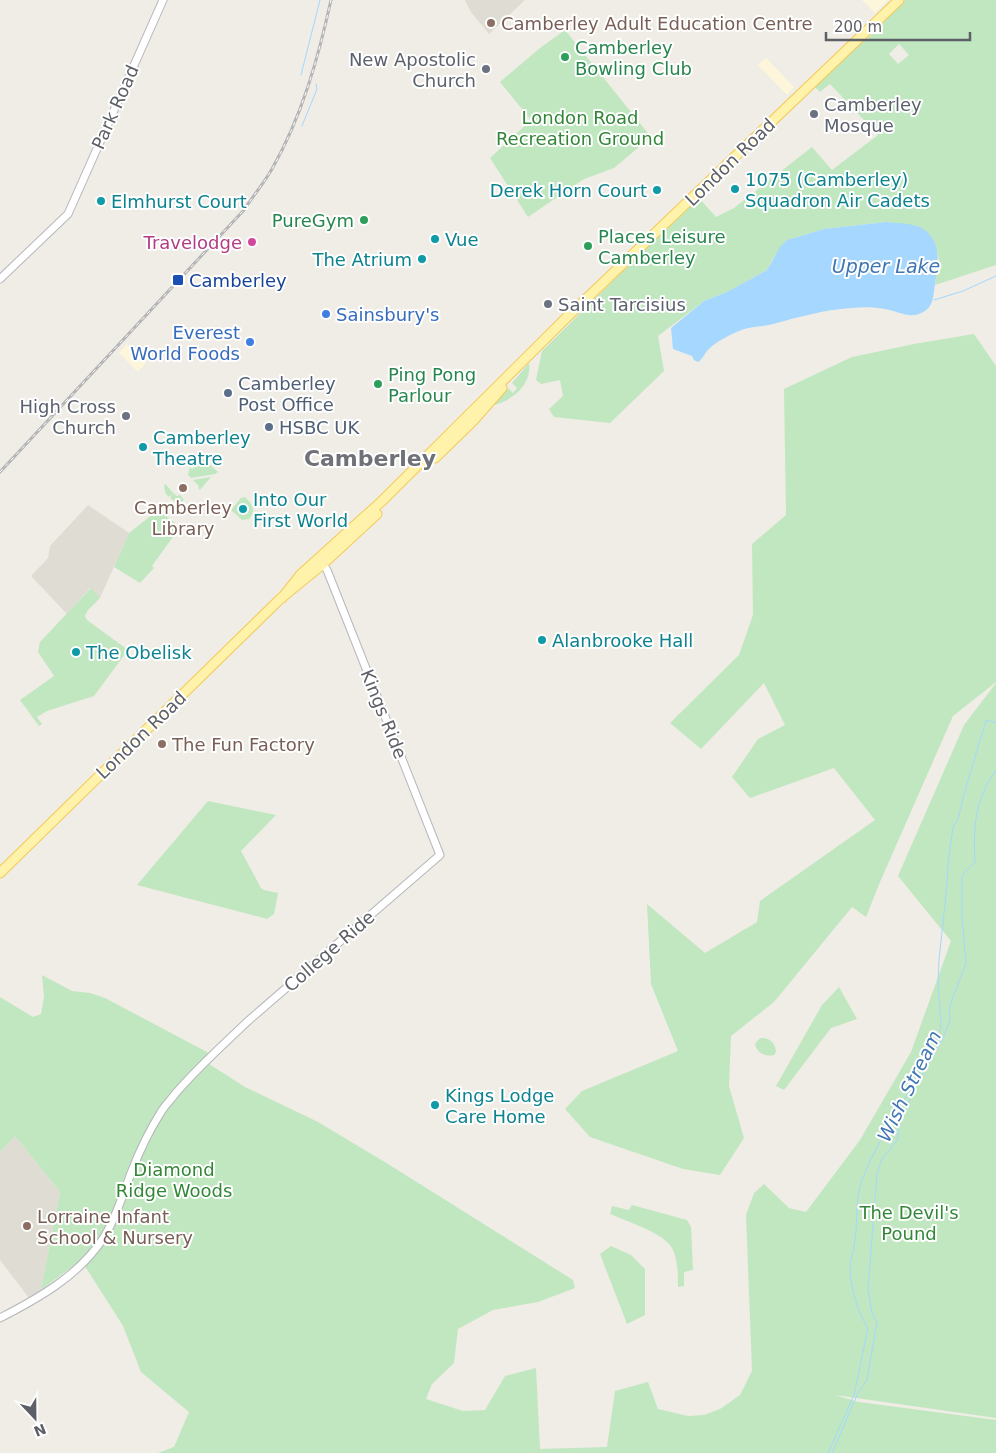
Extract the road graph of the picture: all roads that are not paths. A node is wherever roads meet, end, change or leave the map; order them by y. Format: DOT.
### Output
graph roads {
  1 [pos="163,0"];
  2 [pos="899,0"];
  3 [pos="0,279"];
  4 [pos="318,563"];
  5 [pos="440,855"];
  6 [pos="0,872"];
  7 [pos="0,1318"];
  1 -- 3 [label="street, Park Road"];
  2 -- 4 [label="main road, London Road"];
  4 -- 5 [label="street, Kings Ride"];
  4 -- 6 [label="main road, London Road"];
  5 -- 7 [label="street, College Ride"];
}
